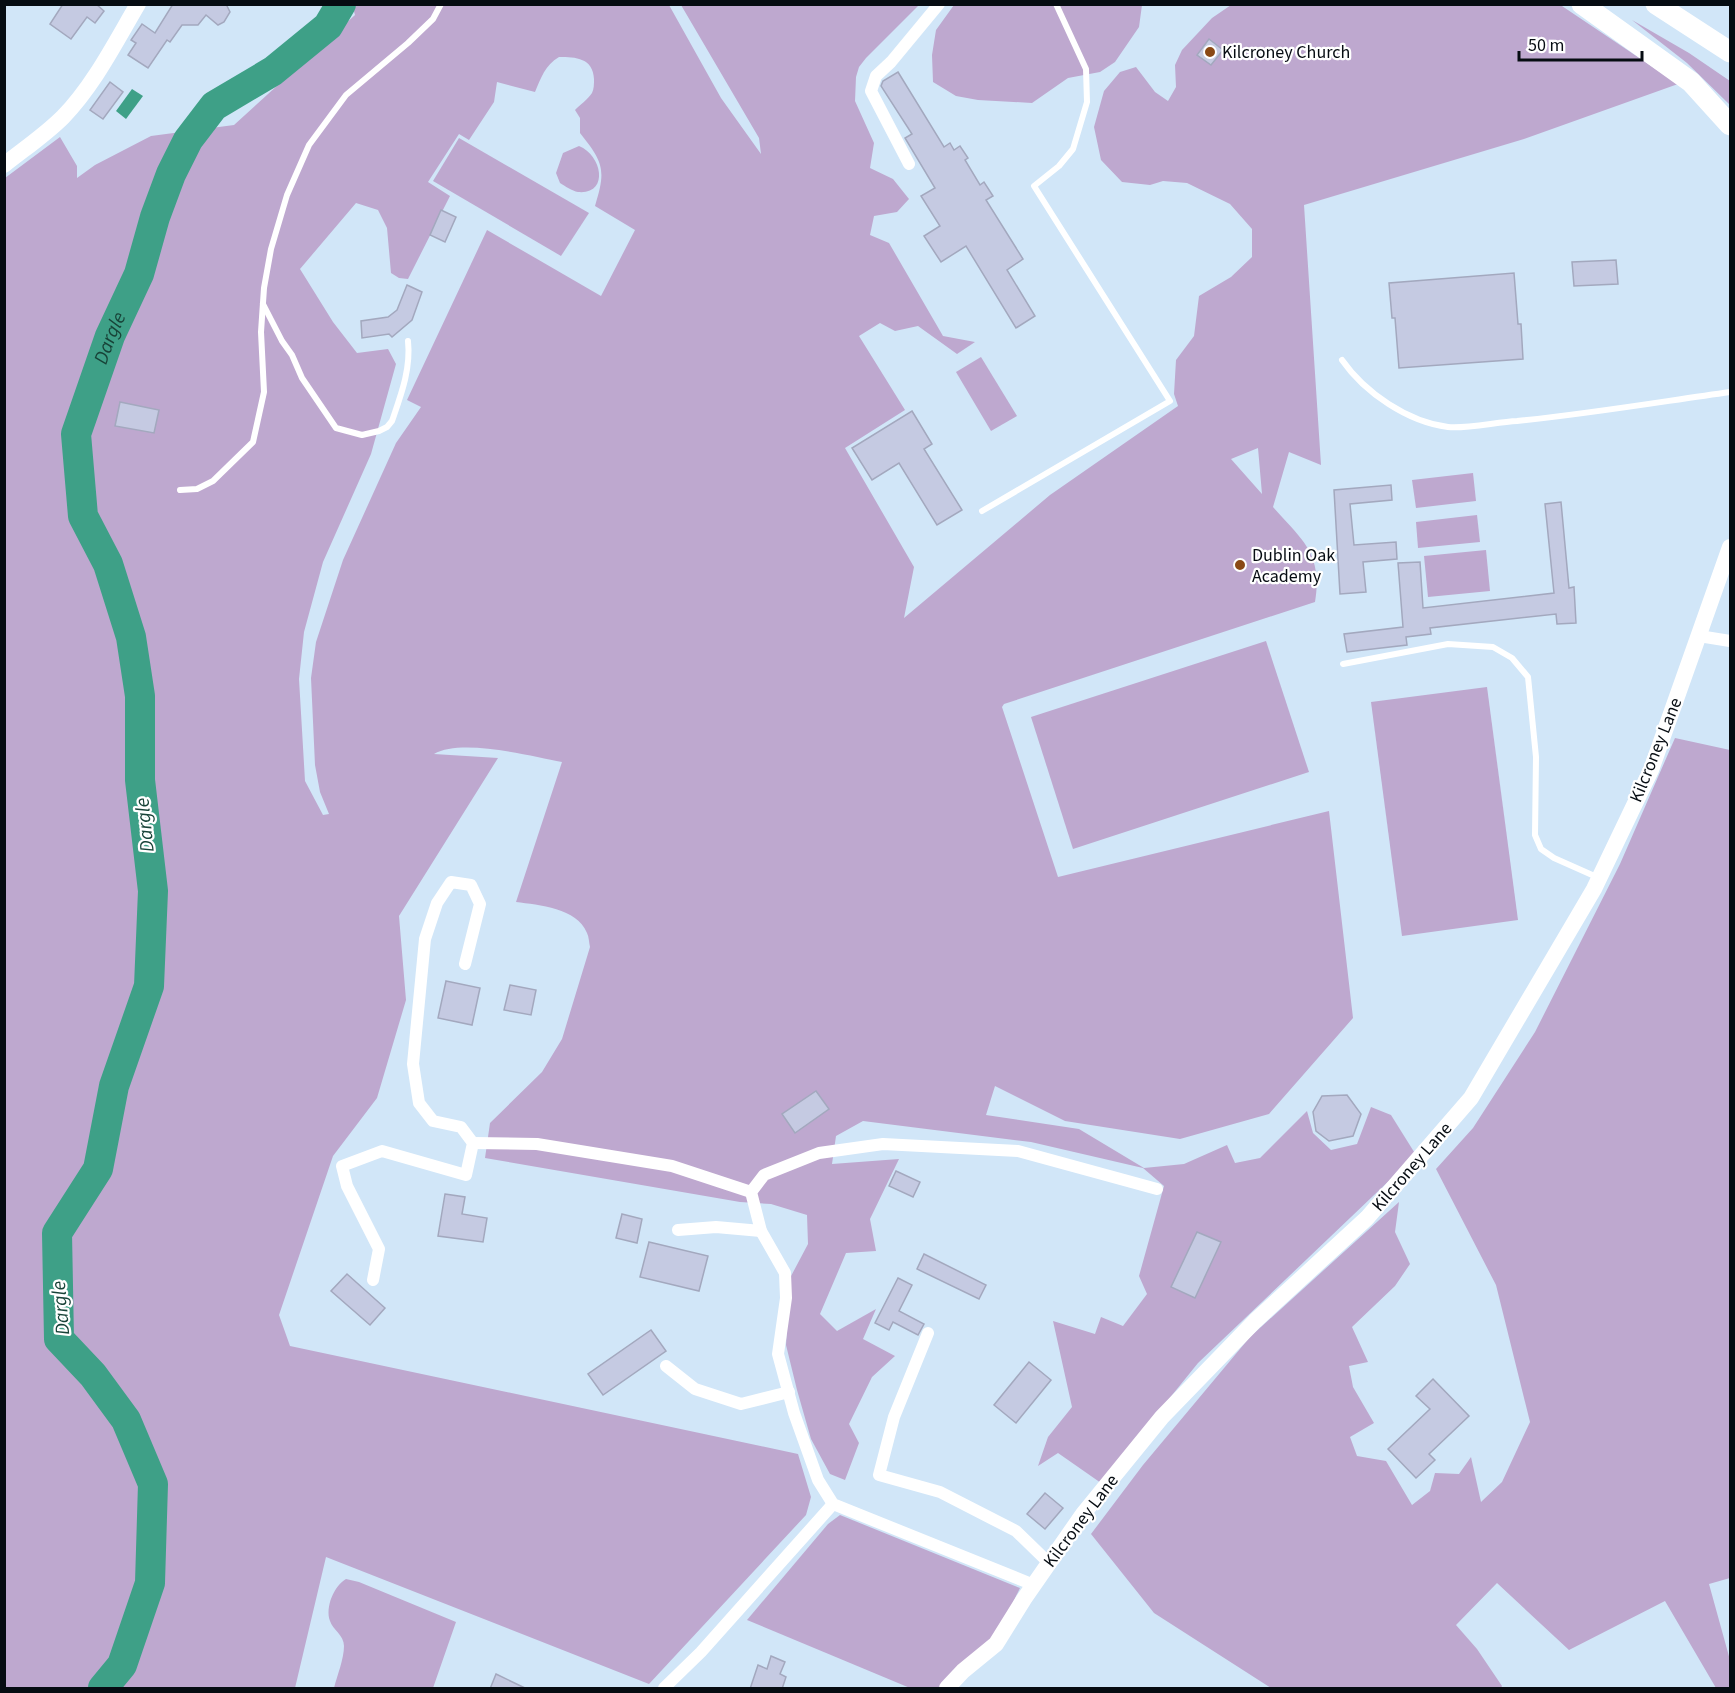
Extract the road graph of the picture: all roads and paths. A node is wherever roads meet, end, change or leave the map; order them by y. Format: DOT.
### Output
graph roads {
  1 [pos="138,4"];
  2 [pos="441,4"];
  3 [pos="939,4"];
  4 [pos="1056,4"];
  5 [pos="1582,4"];
  6 [pos="1656,4"];
  7 [pos="1731,52"];
  8 [pos="1731,125"];
  9 [pos="909,164"];
  10 [pos="4,165"];
  11 [pos="263,304"];
  12 [pos="408,341"];
  13 [pos="1342,360"];
  14 [pos="1731,392"];
  15 [pos="180,490"];
  16 [pos="981,511"];
  17 [pos="1731,547"];
  18 [pos="1699,636"];
  19 [pos="1731,640"];
  20 [pos="1343,664"];
  21 [pos="1599,878"];
  22 [pos="465,964"];
  23 [pos="472,1143"];
  24 [pos="1157,1189"];
  25 [pos="751,1192"];
  26 [pos="678,1230"];
  27 [pos="761,1231"];
  28 [pos="373,1280"];
  29 [pos="928,1333"];
  30 [pos="666,1366"];
  31 [pos="789,1392"];
  32 [pos="833,1504"];
  33 [pos="1049,1563"];
  34 [pos="1034,1585"];
  35 [pos="664,1689"];
  36 [pos="947,1689"];
  1 -- 10 [label="street"];
  2 -- 11 [label="lane"];
  3 -- 9 [label="street"];
  4 -- 16 [label="lane"];
  5 -- 8 [label="highway"];
  6 -- 7 [label="highway"];
  11 -- 12 [label="lane"];
  11 -- 15 [label="lane"];
  13 -- 14 [label="lane"];
  17 -- 18 [label="street, Kilcroney Lane"];
  18 -- 19 [label="street"];
  18 -- 21 [label="street, Kilcroney Lane"];
  20 -- 21 [label="lane"];
  21 -- 33 [label="street, Kilcroney Lane"];
  22 -- 23 [label="street"];
  23 -- 25 [label="street"];
  23 -- 28 [label="street"];
  24 -- 25 [label="street"];
  25 -- 27 [label="street"];
  26 -- 27 [label="street"];
  27 -- 31 [label="street"];
  29 -- 33 [label="street"];
  30 -- 31 [label="street"];
  31 -- 32 [label="street"];
  32 -- 34 [label="street"];
  32 -- 35 [label="street"];
  33 -- 34 [label="street, Kilcroney Lane"];
  34 -- 36 [label="street, Kilcroney Lane"];
}
